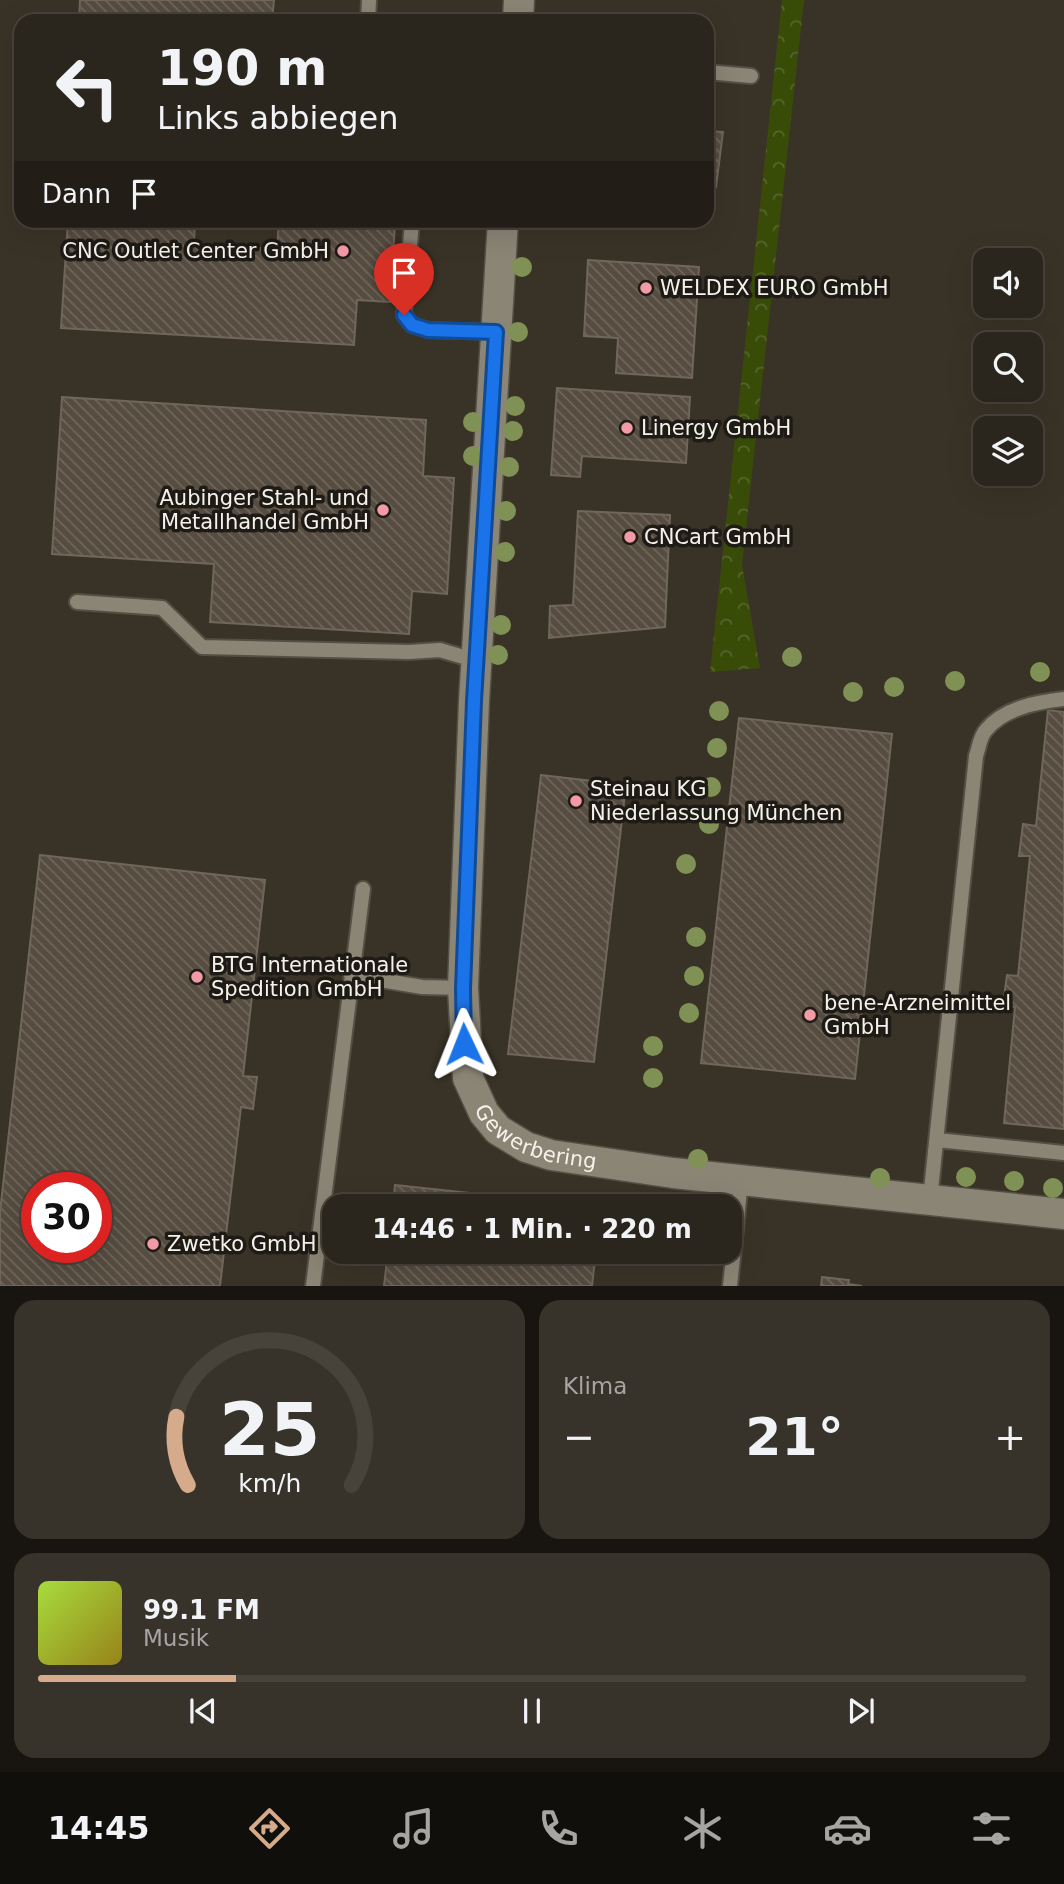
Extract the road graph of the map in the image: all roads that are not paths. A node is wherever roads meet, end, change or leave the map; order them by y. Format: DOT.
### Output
graph roads {
  1 [pos="714,73"];
  2 [pos="751,76"];
  3 [pos="411,228"];
  4 [pos="502,228"];
  5 [pos="496,332"];
  6 [pos="77,602"];
  7 [pos="477,662"];
  8 [pos="1064,699"];
  9 [pos="363,889"];
  10 [pos="351,975"];
  11 [pos="463,989"];
  12 [pos="937,1140"];
  13 [pos="1064,1153"];
  14 [pos="741,1181"];
  15 [pos="930,1200"];
  16 [pos="1064,1214"];
  17 [pos="313,1286"];
  18 [pos="730,1286"];
  1 -- 2 [label="lane"];
  3 -- 5 [label="lane"];
  4 -- 5 [label="street, Gewerbering"];
  5 -- 7 [label="street, Gewerbering"];
  6 -- 7 [label="lane"];
  7 -- 11 [label="street, Gewerbering"];
  8 -- 12 [label="lane"];
  9 -- 10 [label="lane"];
  10 -- 11 [label="lane"];
  10 -- 17 [label="lane"];
  11 -- 14 [label="street, Gewerbering"];
  12 -- 13 [label="lane"];
  12 -- 15 [label="lane"];
  14 -- 15 [label="street, Gewerbering"];
  14 -- 18 [label="lane"];
  15 -- 16 [label="street, Gewerbering"];
}
